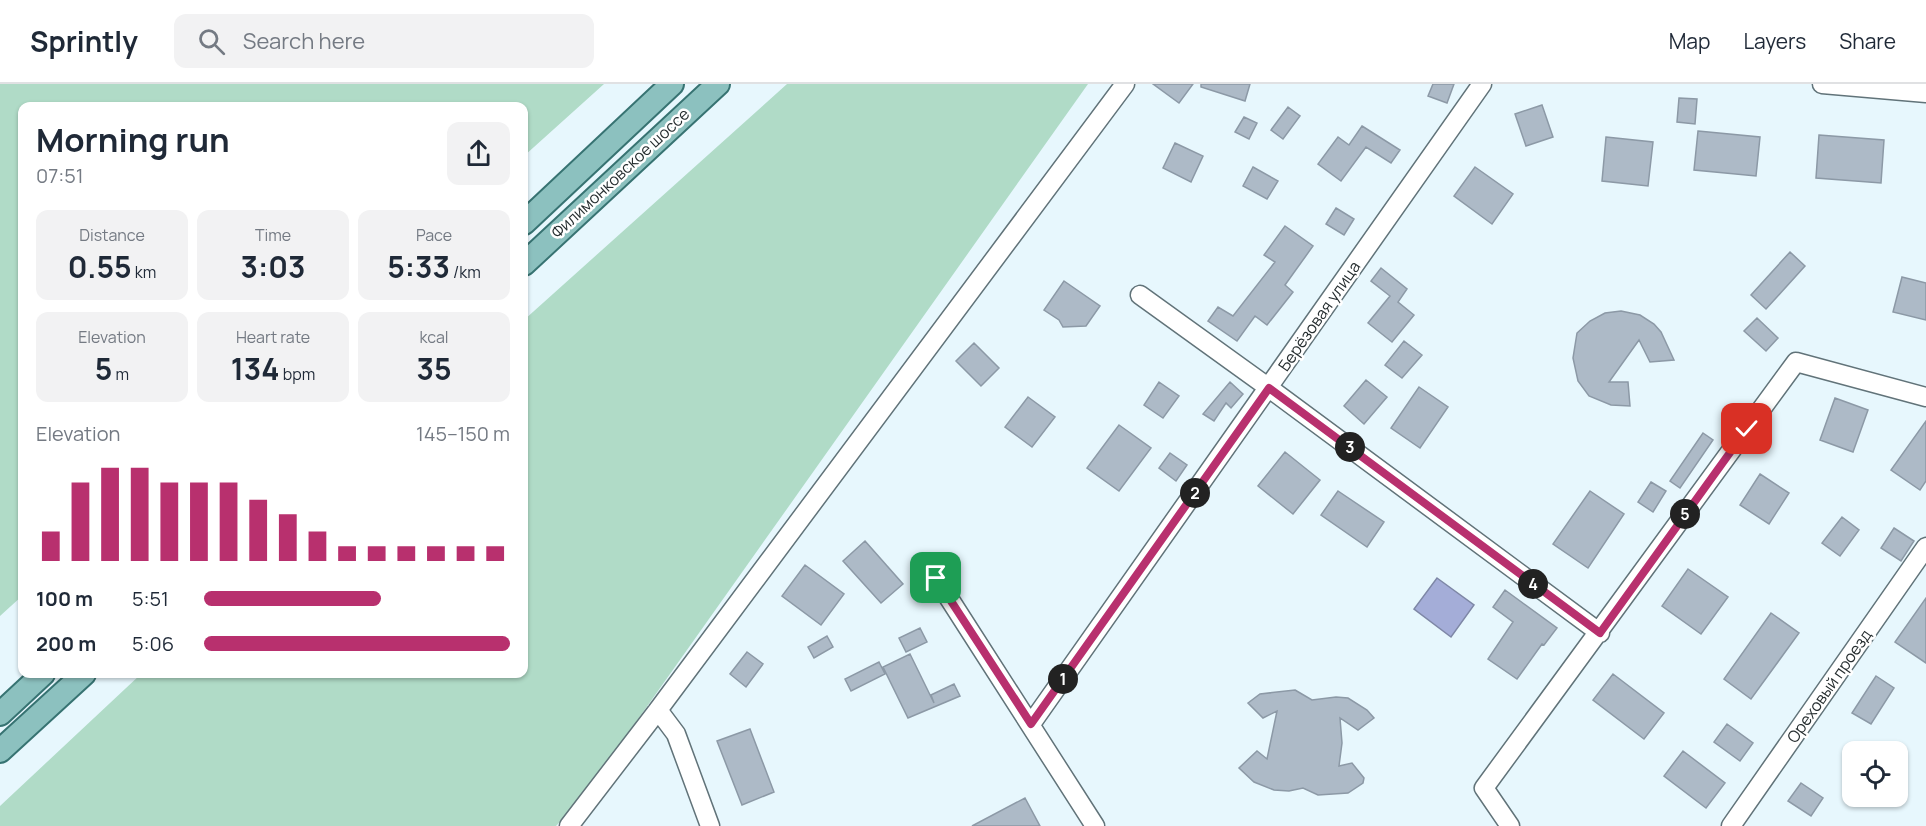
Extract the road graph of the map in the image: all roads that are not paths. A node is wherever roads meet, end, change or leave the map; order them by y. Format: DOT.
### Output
graph roads {
  1 [pos="672,84"];
  2 [pos="718,84"];
  3 [pos="1125,84"];
  4 [pos="1482,84"];
  5 [pos="1822,84"];
  6 [pos="1926,93"];
  7 [pos="528,220"];
  8 [pos="528,260"];
  9 [pos="1140,295"];
  10 [pos="1269,388"];
  11 [pos="1926,397"];
  12 [pos="1926,547"];
  13 [pos="936,578"];
  14 [pos="1600,633"];
  15 [pos="39,678"];
  16 [pos="80,678"];
  17 [pos="658,710"];
  18 [pos="0,714"];
  19 [pos="1031,724"];
  20 [pos="0,751"];
  21 [pos="569,826"];
  22 [pos="710,826"];
  23 [pos="1095,826"];
  24 [pos="1510,826"];
  25 [pos="1731,826"];
  1 -- 7 [label="main road, Филимонковское шоссе"];
  2 -- 8 [label="main road, Филимонковское шоссе"];
  3 -- 17 [label="street"];
  4 -- 10 [label="street, Берёзовая улица"];
  5 -- 6 [label="street"];
  9 -- 10 [label="street"];
  10 -- 14 [label="street"];
  10 -- 19 [label="street, Берёзовая улица"];
  11 -- 14 [label="street"];
  12 -- 25 [label="street, Ореховый проезд"];
  13 -- 19 [label="street"];
  14 -- 24 [label="street"];
  15 -- 18 [label="main road"];
  16 -- 20 [label="main road"];
  17 -- 21 [label="street"];
  17 -- 22 [label="street"];
  19 -- 23 [label="street"];
}
